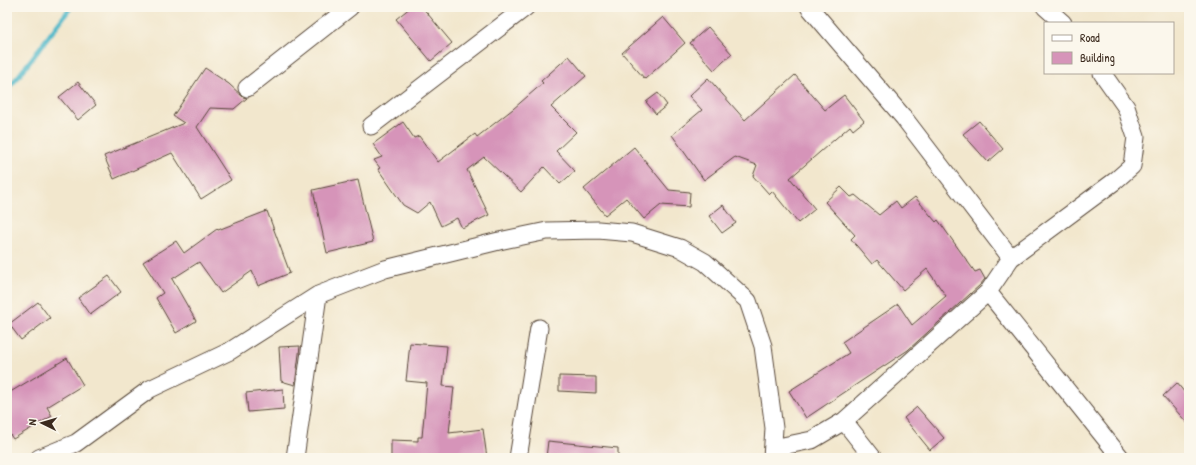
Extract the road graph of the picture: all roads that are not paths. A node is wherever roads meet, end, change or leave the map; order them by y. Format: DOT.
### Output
graph roads {
  1 [pos="350,7"];
  2 [pos="526,7"];
  3 [pos="809,7"];
  4 [pos="1045,7"];
  5 [pos="1062,22"];
  6 [pos="1103,74"];
  7 [pos="247,88"];
  8 [pos="371,126"];
  9 [pos="1011,258"];
  10 [pos="988,292"];
  11 [pos="318,295"];
  12 [pos="539,328"];
  13 [pos="844,421"];
  14 [pos="772,453"];
  15 [pos="39,458"];
  16 [pos="296,458"];
  17 [pos="518,458"];
  18 [pos="873,458"];
  19 [pos="1121,458"];
  1 -- 7 [label="street"];
  2 -- 8 [label="street"];
  3 -- 9 [label="street"];
  4 -- 5 [label="street"];
  6 -- 9 [label="street"];
  9 -- 10 [label="street"];
  10 -- 13 [label="street"];
  10 -- 19 [label="street"];
  11 -- 14 [label="street"];
  11 -- 15 [label="street"];
  11 -- 16 [label="street"];
  12 -- 17 [label="street"];
  13 -- 14 [label="street"];
  13 -- 18 [label="street"];
}
